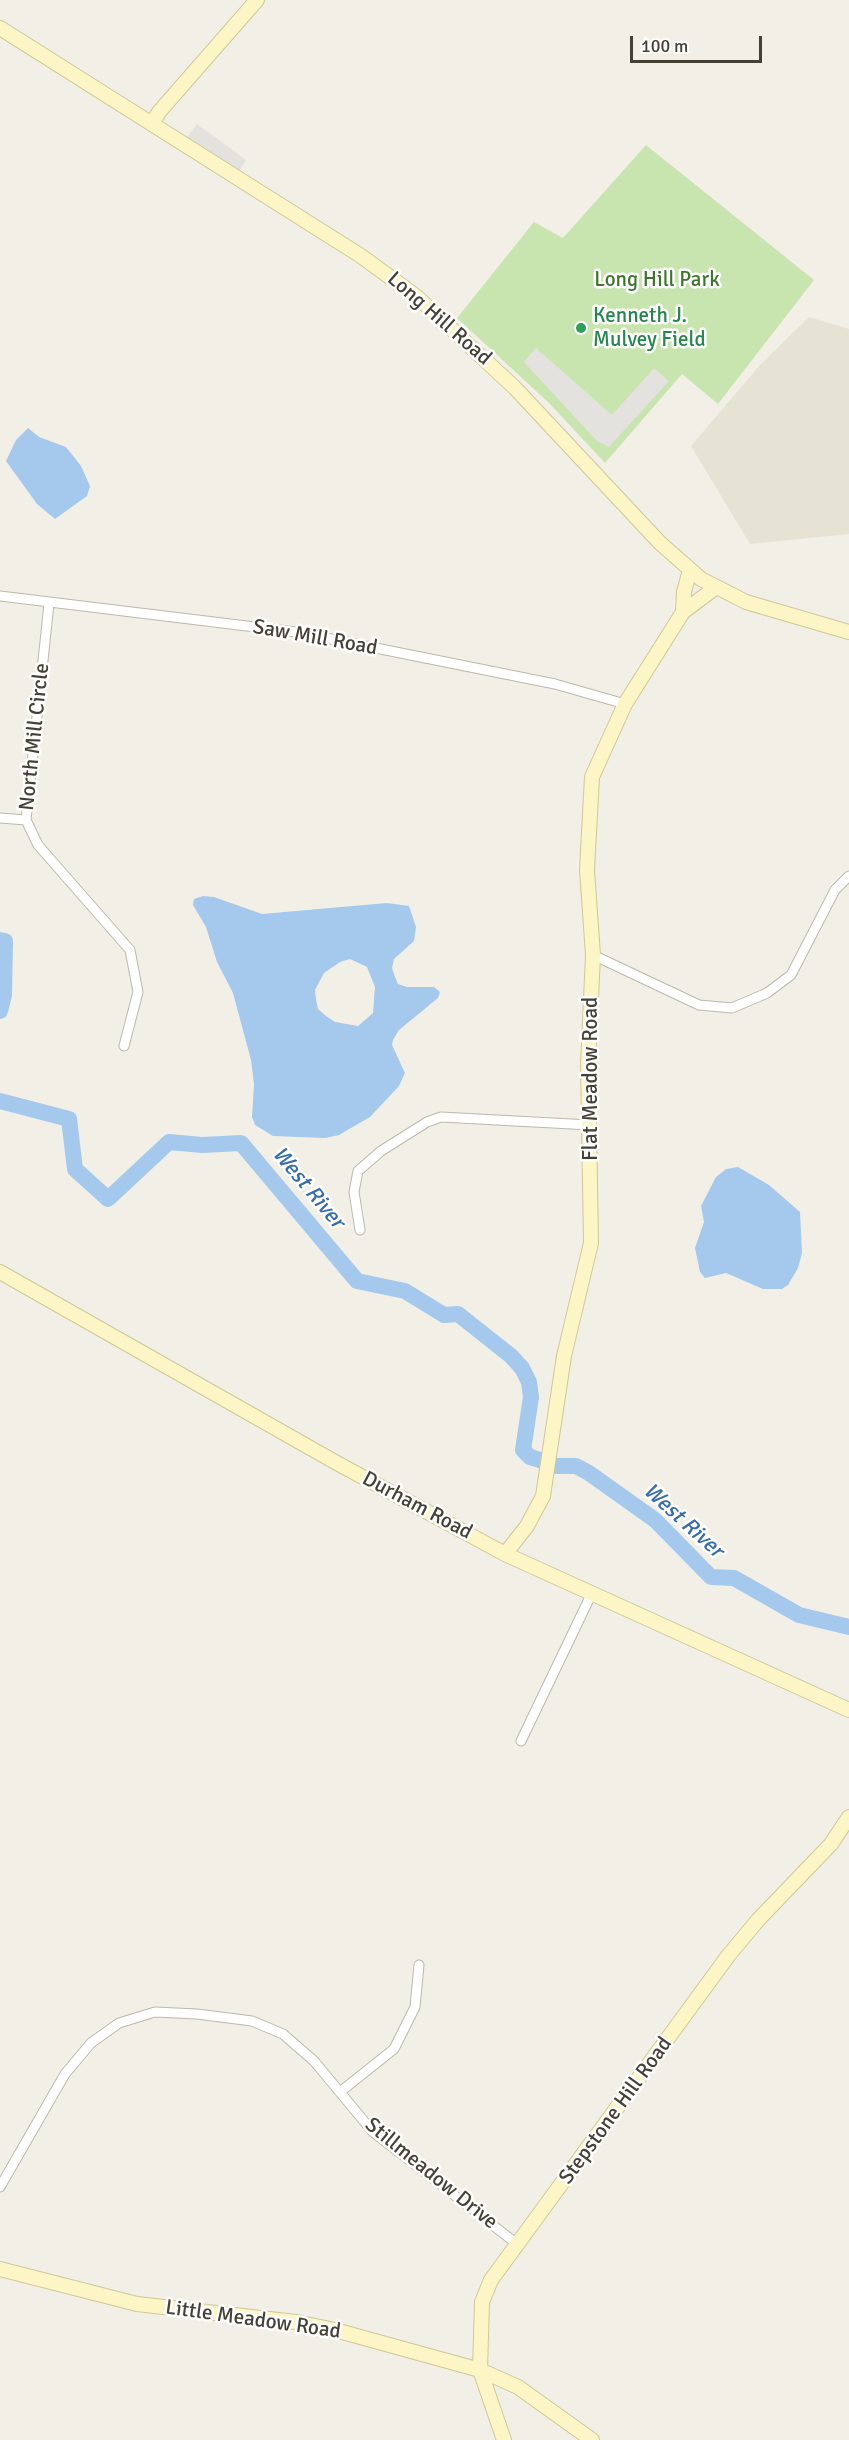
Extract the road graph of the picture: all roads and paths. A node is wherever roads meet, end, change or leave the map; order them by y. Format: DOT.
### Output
graph roads {
  1 [pos="257,0"];
  2 [pos="0,28"];
  3 [pos="152,124"];
  4 [pos="690,570"];
  5 [pos="715,588"];
  6 [pos="0,596"];
  7 [pos="49,604"];
  8 [pos="683,612"];
  9 [pos="849,632"];
  10 [pos="625,704"];
  11 [pos="0,818"];
  12 [pos="26,820"];
  13 [pos="849,876"];
  14 [pos="593,955"];
  15 [pos="124,1046"];
  16 [pos="590,1125"];
  17 [pos="360,1230"];
  18 [pos="0,1272"];
  19 [pos="506,1554"];
  20 [pos="591,1595"];
  21 [pos="849,1710"];
  22 [pos="521,1741"];
  23 [pos="849,1817"];
  24 [pos="419,1965"];
  25 [pos="340,2092"];
  26 [pos="0,2187"];
  27 [pos="517,2244"];
  28 [pos="0,2269"];
  29 [pos="480,2370"];
  30 [pos="504,2440"];
  31 [pos="592,2440"];
  1 -- 3 [label="street"];
  2 -- 3 [label="street, Long Hill Road"];
  3 -- 4 [label="street, Long Hill Road"];
  4 -- 5 [label="street, Long Hill Road"];
  4 -- 8 [label="street, Flat Meadow Road"];
  5 -- 8 [label="street, Flat Meadow Road"];
  5 -- 9 [label="street, Long Hill Road"];
  6 -- 7 [label="street, Saw Mill Road"];
  7 -- 10 [label="street, Saw Mill Road"];
  7 -- 12 [label="street, North Mill Circle"];
  8 -- 10 [label="street, Flat Meadow Road"];
  10 -- 14 [label="street, Flat Meadow Road"];
  11 -- 12 [label="street"];
  12 -- 15 [label="street, North Mill Circle"];
  13 -- 14 [label="street"];
  14 -- 16 [label="street, Flat Meadow Road"];
  16 -- 17 [label="street"];
  16 -- 19 [label="street, Flat Meadow Road"];
  18 -- 19 [label="street, Durham Road"];
  19 -- 20 [label="street, Durham Road"];
  20 -- 21 [label="street, Durham Road"];
  20 -- 22 [label="street"];
  23 -- 27 [label="street, Stepstone Hill Road"];
  24 -- 25 [label="street"];
  25 -- 26 [label="street, Stillmeadow Drive"];
  25 -- 27 [label="street, Stillmeadow Drive"];
  27 -- 29 [label="street, Stepstone Hill Road"];
  28 -- 29 [label="street, Little Meadow Road"];
  29 -- 30 [label="street, Stepstone Hill Road"];
  29 -- 31 [label="street, Little Meadow Road"];
}
